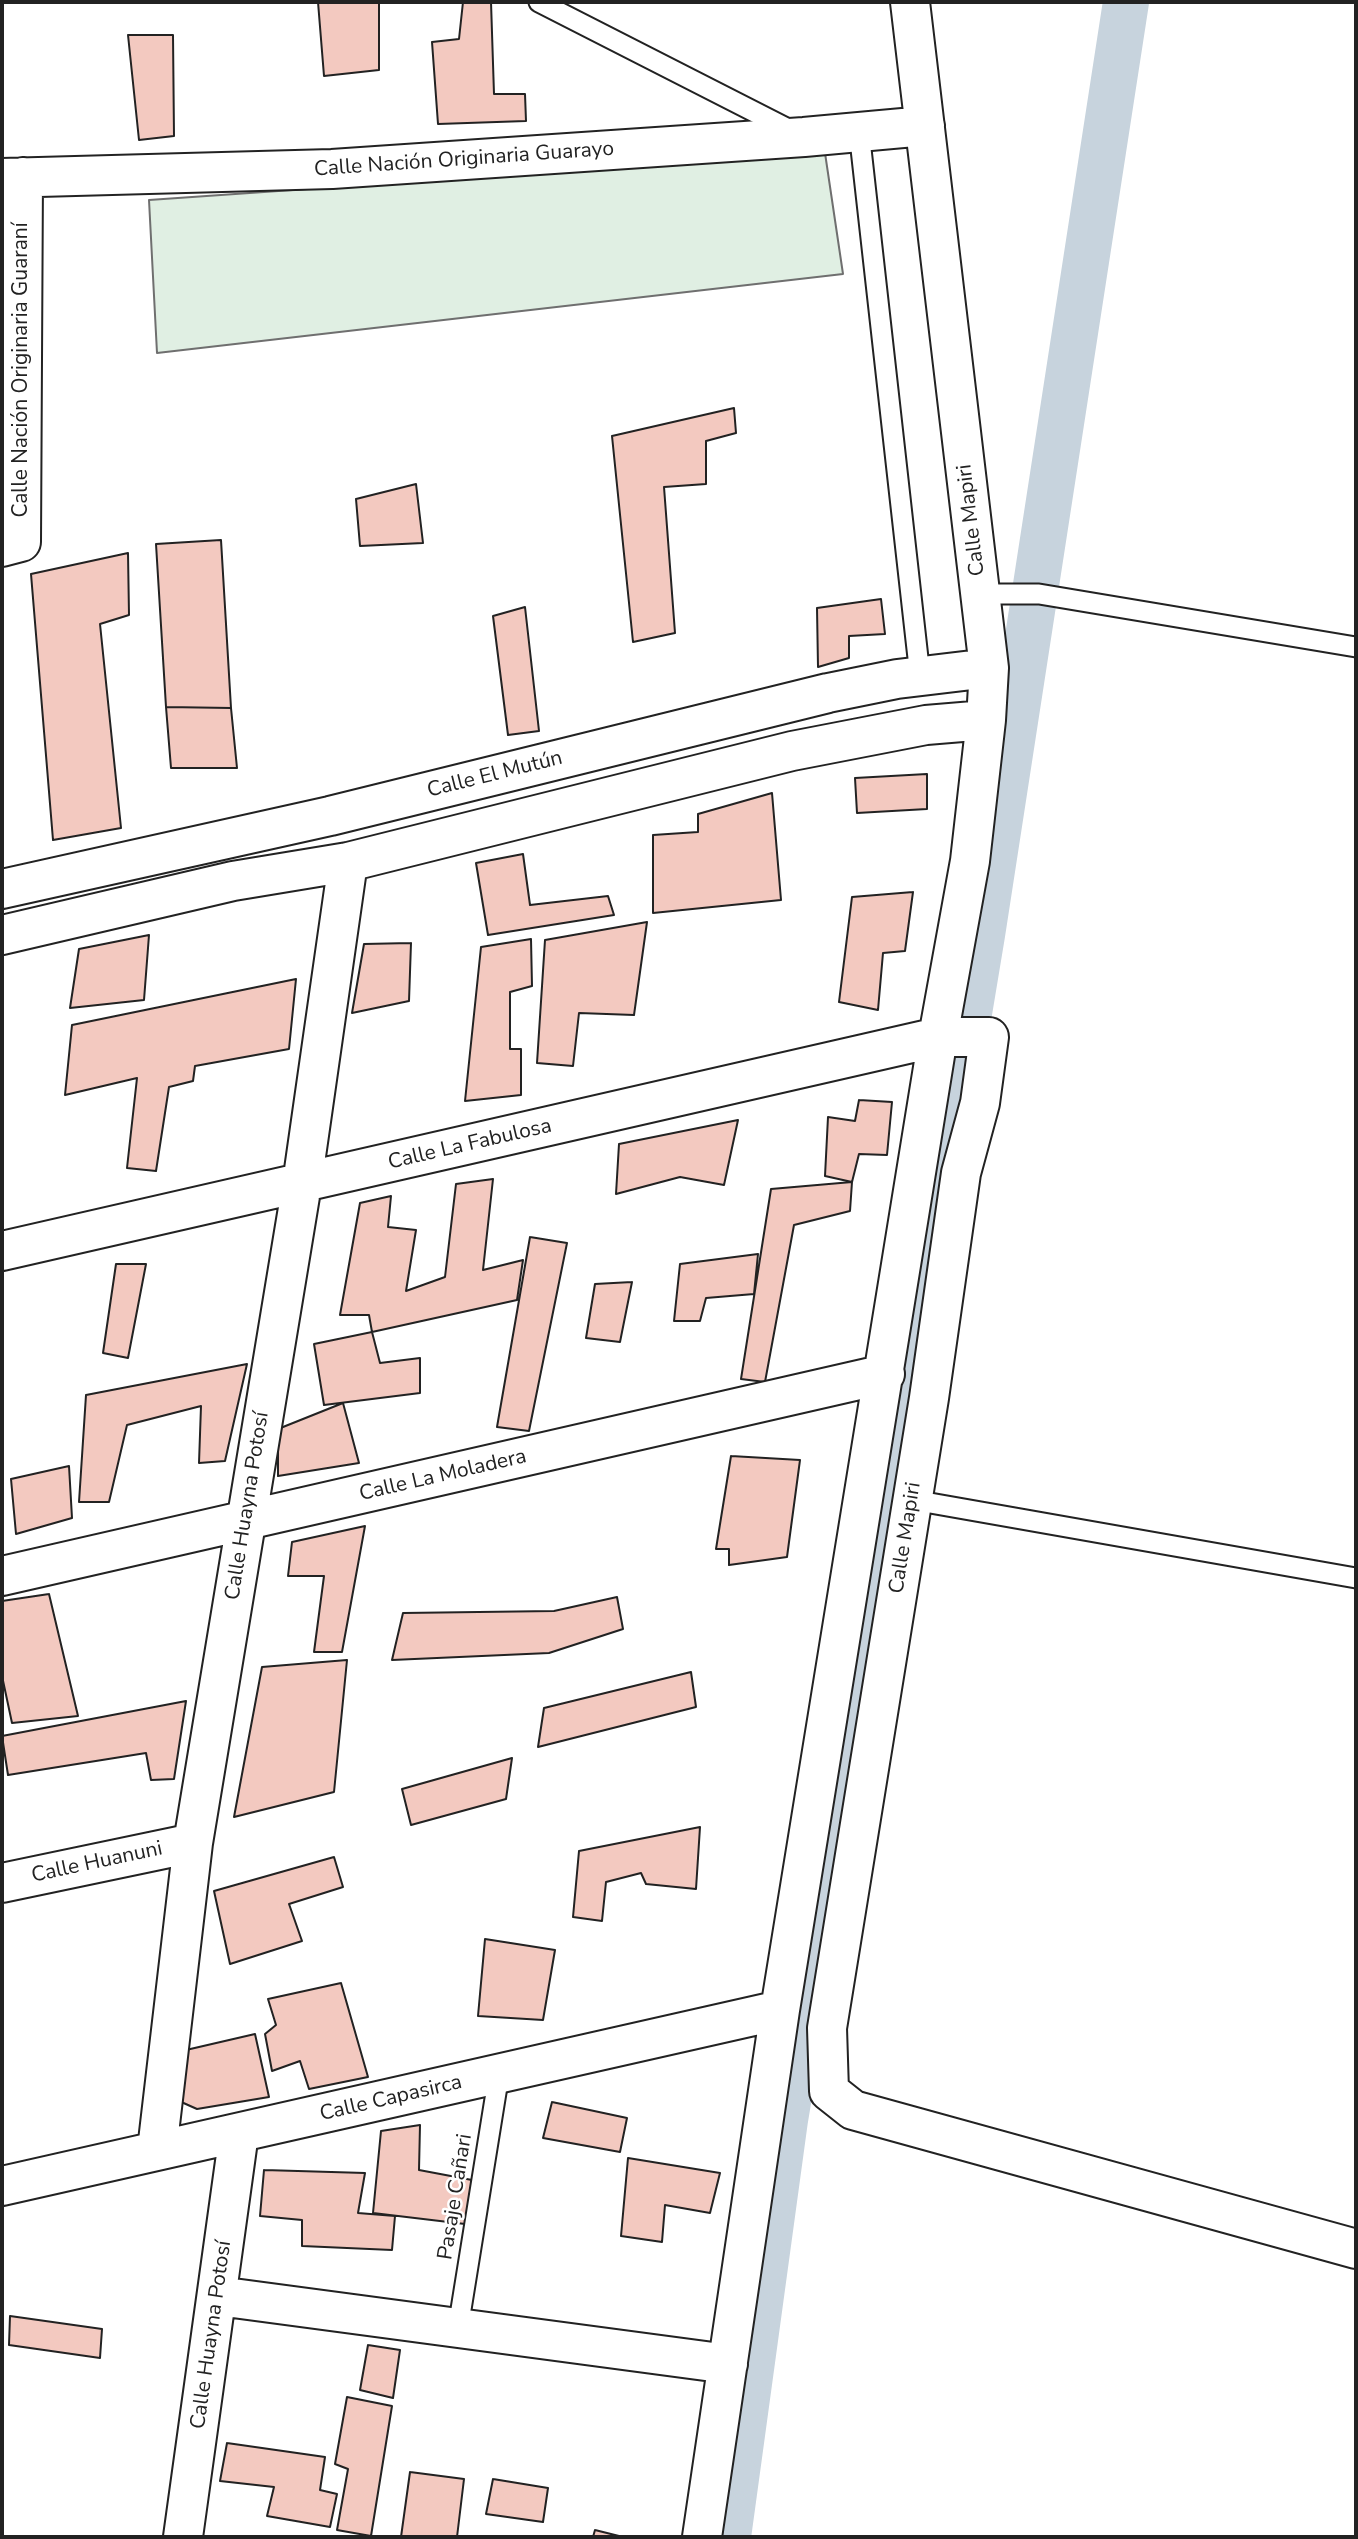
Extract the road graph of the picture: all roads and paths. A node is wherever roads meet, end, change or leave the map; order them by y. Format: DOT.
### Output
graph roads {
  1 [pos="539,2"];
  2 [pos="910,2"];
  3 [pos="925,126"];
  4 [pos="859,131"];
  5 [pos="804,137"];
  6 [pos="12,177"];
  7 [pos="2,547"];
  8 [pos="980,594"];
  9 [pos="1356,647"];
  10 [pos="989,668"];
  11 [pos="920,676"];
  12 [pos="986,720"];
  13 [pos="348,862"];
  14 [pos="2,889"];
  15 [pos="2,935"];
  16 [pos="938,1037"];
  17 [pos="302,1184"];
  18 [pos="2,1251"];
  19 [pos="885,1374"];
  20 [pos="913,1500"];
  21 [pos="245,1522"];
  22 [pos="2,1576"];
  23 [pos="1356,1578"];
  24 [pos="192,1843"];
  25 [pos="2,1883"];
  26 [pos="780,2010"];
  27 [pos="499,2074"];
  28 [pos="239,2133"];
  29 [pos="157,2150"];
  30 [pos="2,2186"];
  31 [pos="1356,2249"];
  32 [pos="218,2297"];
  33 [pos="458,2328"];
  34 [pos="728,2364"];
  35 [pos="183,2537"];
  36 [pos="702,2537"];
  1 -- 5 [label="lane"];
  2 -- 3 [label="street, Calle Mapiri"];
  3 -- 4 [label="street, Calle Nación Originaria Guarayo"];
  3 -- 8 [label="street, Calle Mapiri"];
  4 -- 5 [label="street, Calle Nación Originaria Guarayo"];
  4 -- 11 [label="lane"];
  5 -- 6 [label="street, Calle Nación Originaria Guarayo"];
  6 -- 7 [label="street, Calle Nación Originaria Guaraní"];
  8 -- 9 [label="lane"];
  8 -- 10 [label="street, Calle Mapiri"];
  10 -- 11 [label="street, Calle El Mutún"];
  10 -- 12 [label="street, Calle Mapiri"];
  11 -- 14 [label="street, Calle El Mutún"];
  12 -- 13 [label="street"];
  12 -- 16 [label="street, Calle Mapiri"];
  13 -- 15 [label="street"];
  13 -- 17 [label="street, Calle Huayna Potosí"];
  16 -- 17 [label="street, Calle La Fabulosa"];
  16 -- 19 [label="street, Calle Mapiri"];
  16 -- 20 [label="street, Calle Mapiri"];
  17 -- 18 [label="street, Calle La Fabulosa"];
  17 -- 21 [label="street, Calle Huayna Potosí"];
  19 -- 21 [label="street, Calle La Moladera"];
  19 -- 26 [label="street, Calle Mapiri"];
  20 -- 23 [label="lane"];
  20 -- 31 [label="street, Calle Mapiri"];
  21 -- 22 [label="street, Calle La Moladera"];
  21 -- 24 [label="street, Calle Huayna Potosí"];
  24 -- 25 [label="street, Calle Huanuni"];
  24 -- 29 [label="street, Calle Huayna Potosí"];
  26 -- 27 [label="street, Calle Capasirca"];
  26 -- 34 [label="street, Calle Mapiri"];
  27 -- 28 [label="street, Calle Capasirca"];
  27 -- 33 [label="lane, Pasaje Cañari"];
  28 -- 29 [label="street, Calle Capasirca"];
  28 -- 32 [label="street, Calle Huayna Potosí"];
  29 -- 30 [label="street, Calle Capasirca"];
  32 -- 33 [label="street"];
  32 -- 35 [label="street, Calle Huayna Potosí"];
  33 -- 34 [label="street"];
  34 -- 36 [label="street, Calle Mapiri"];
}
